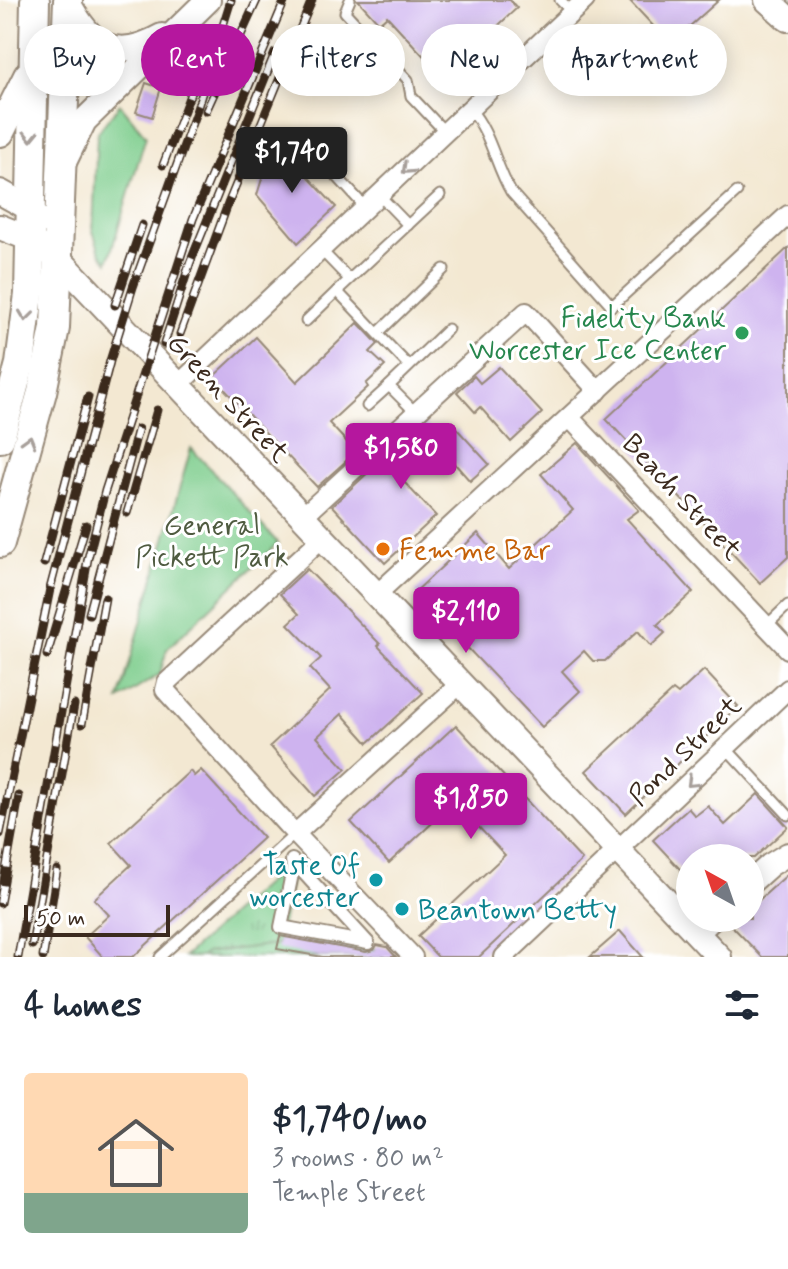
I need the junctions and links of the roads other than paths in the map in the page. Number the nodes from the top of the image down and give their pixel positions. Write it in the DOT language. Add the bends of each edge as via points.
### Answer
graph roads {
  1 [pos="35,0"];
  2 [pos="188,0"];
  3 [pos="208,0"];
  4 [pos="350,0"];
  5 [pos="767,0"];
  6 [pos="68,1"];
  7 [pos="573,4"];
  8 [pos="788,19"];
  9 [pos="34,24"];
  10 [pos="179,24"];
  11 [pos="181,24"];
  12 [pos="141,47"];
  13 [pos="141,64"];
  14 [pos="24,86"];
  15 [pos="32,96"];
  16 [pos="470,109"];
  17 [pos="0,132"];
  18 [pos="445,132"];
  19 [pos="61,170"];
  20 [pos="332,171"];
  21 [pos="0,192"];
  22 [pos="737,192"];
  23 [pos="440,195"];
  24 [pos="372,202"];
  25 [pos="29,208"];
  26 [pos="788,215"];
  27 [pos="408,225"];
  28 [pos="0,227"];
  29 [pos="28,238"];
  30 [pos="321,250"];
  31 [pos="60,260"];
  32 [pos="444,269"];
  33 [pos="349,279"];
  34 [pos="337,291"];
  35 [pos="306,321"];
  36 [pos="448,329"];
  37 [pos="378,333"];
  38 [pos="409,366"];
  39 [pos="177,386"];
  40 [pos="389,386"];
  41 [pos="598,391"];
  42 [pos="367,406"];
  43 [pos="416,413"];
  44 [pos="569,417"];
  45 [pos="0,438"];
  46 [pos="302,517"];
  47 [pos="322,538"];
  48 [pos="0,543"];
  49 [pos="376,595"];
  50 [pos="788,605"];
  51 [pos="766,626"];
  52 [pos="788,649"];
  53 [pos="460,684"];
  54 [pos="788,689"];
  55 [pos="726,748"];
  56 [pos="788,815"];
  57 [pos="296,833"];
  58 [pos="619,850"];
  59 [pos="788,854"];
  60 [pos="764,870"];
  61 [pos="676,900"];
  62 [pos="281,927"];
  63 [pos="708,932"];
  64 [pos="160,957"];
  65 [pos="413,957"];
  66 [pos="504,957"];
  67 [pos="719,957"];
  1 -- 9 [label="main road"];
  2 -- 10 [label="lane"];
  3 -- 11 [label="main road"];
  4 -- 18 [label="lane" via="345,12 408,80 411,96"];
  5 -- 8 [label="main road"];
  6 -- 12 [label="main road" via="90,38 124,50"];
  6 -- 19 [label="main road"];
  7 -- 16 [label="street"];
  13 -- 19 [label="main road" via="84,121"];
  14 -- 17 [label="main road"];
  15 -- 25 [label="main road, one-way"];
  16 -- 18 [label="street"];
  16 -- 22 [label="lane" via="481,121 511,192 612,306"];
  18 -- 24 [label="street, one-way"];
  19 -- 31 [label="main road"];
  20 -- 24 [label="lane"];
  21 -- 25 [label="main road"];
  23 -- 27 [label="lane"];
  24 -- 27 [label="lane"];
  24 -- 30 [label="street"];
  25 -- 29 [label="main road"];
  25 -- 31 [label="main road"];
  26 -- 41 [label="street"];
  27 -- 33 [label="lane"];
  28 -- 29 [label="main road"];
  29 -- 31 [label="main road"];
  29 -- 45 [label="main road, one-way" via="29,294 20,364"];
  30 -- 33 [label="lane"];
  30 -- 39 [label="street"];
  31 -- 39 [label="main road, Green Street"];
  48 -- 31 [label="main road, one-way" via="48,367"];
  32 -- 37 [label="lane"];
  33 -- 34 [label="lane"];
  34 -- 35 [label="lane"];
  34 -- 37 [label="lane"];
  36 -- 38 [label="lane"];
  37 -- 38 [label="lane"];
  38 -- 40 [label="lane"];
  39 -- 46 [label="main road, Green Street"];
  40 -- 42 [label="lane"];
  40 -- 43 [label="lane"];
  41 -- 43 [label="street" via="526,312"];
  41 -- 44 [label="street"];
  43 -- 46 [label="street"];
  44 -- 49 [label="street"];
  44 -- 51 [label="street, Beach Street"];
  46 -- 47 [label="main road, Green Street"];
  47 -- 49 [label="main road, Green Street"];
  47 -- 57 [label="street" via="167,682 165,690"];
  49 -- 53 [label="main road, Green Street"];
  50 -- 51 [label="lane"];
  51 -- 52 [label="street, Beach Street"];
  53 -- 57 [label="street"];
  53 -- 58 [label="main road, Green Street"];
  54 -- 55 [label="street, Pond Street"];
  55 -- 56 [label="lane"];
  55 -- 58 [label="street, Pond Street, one-way"];
  57 -- 64 [label="lane"];
  57 -- 65 [label="street"];
  58 -- 61 [label="main road, Green Street"];
  58 -- 66 [label="street, Pond Street"];
  59 -- 60 [label="street"];
  62 -- 62 [label="street" via="292,860 368,943"];
  63 -- 67 [label="main road, Green Street"];
}
